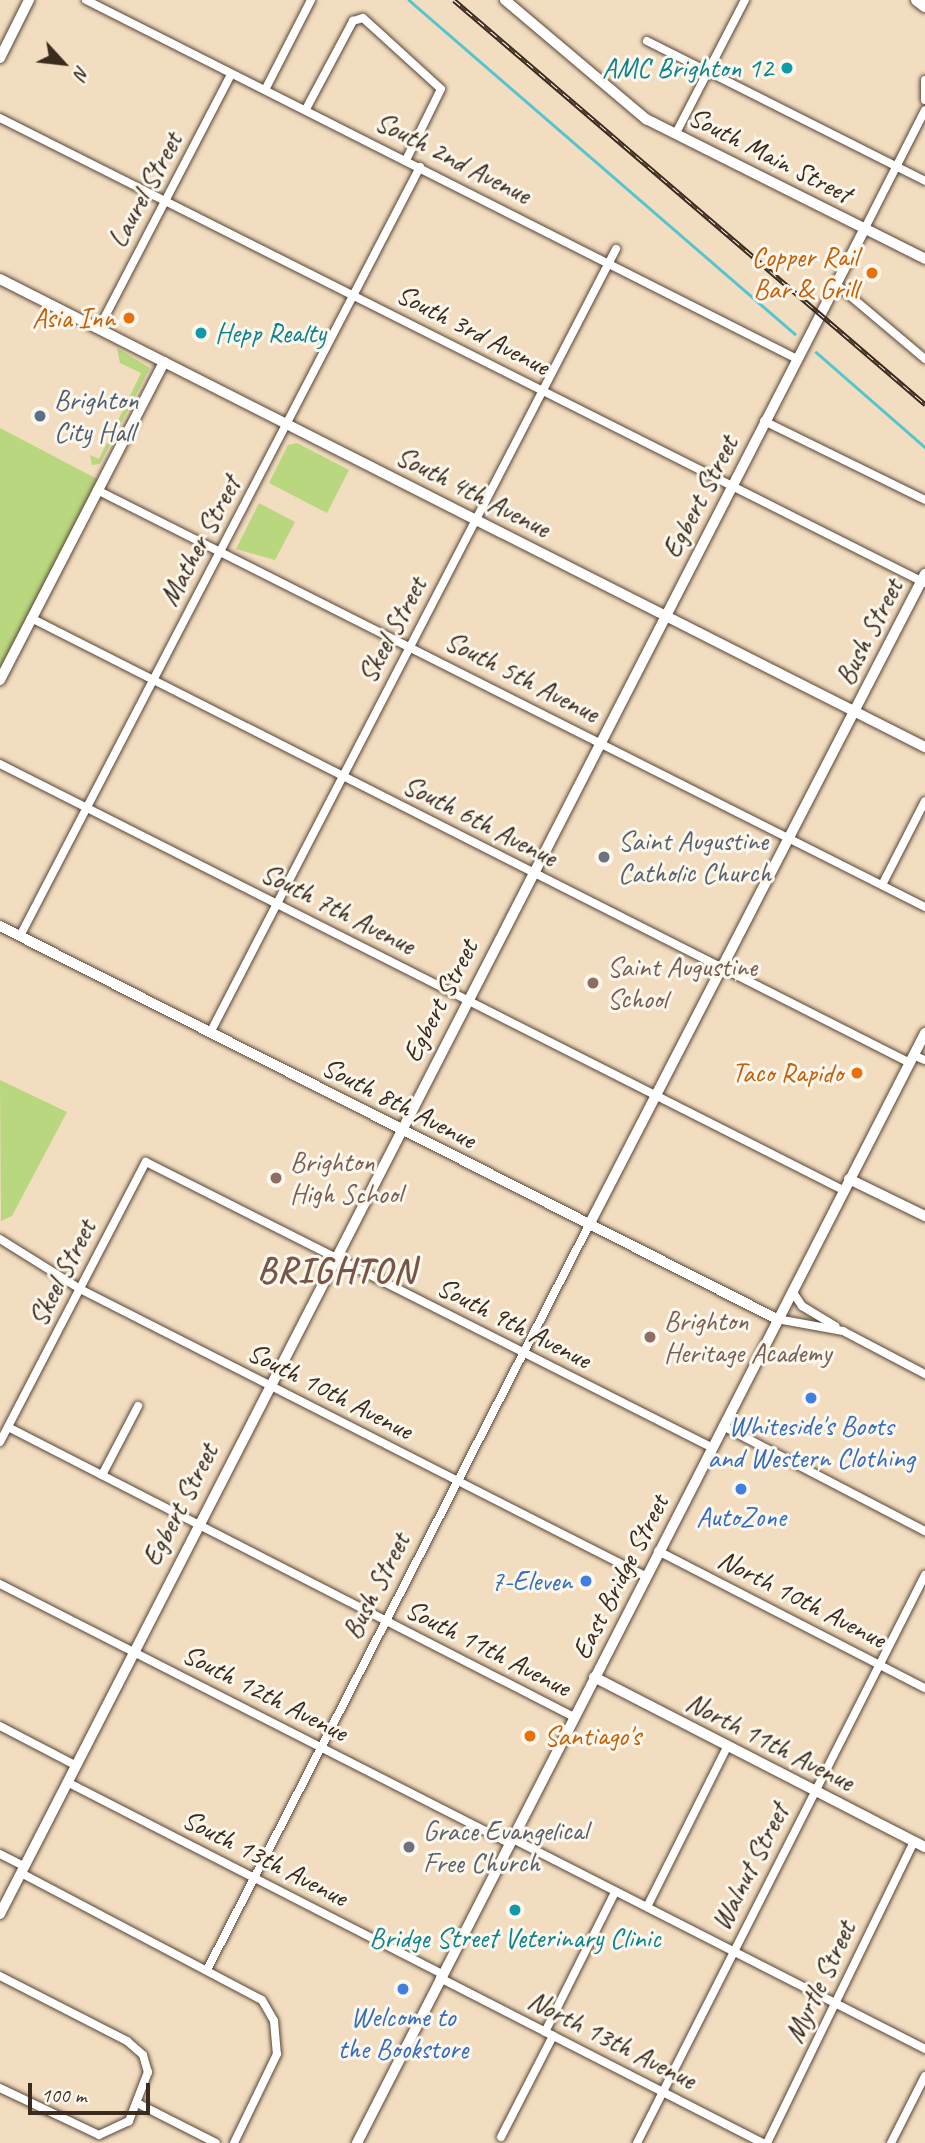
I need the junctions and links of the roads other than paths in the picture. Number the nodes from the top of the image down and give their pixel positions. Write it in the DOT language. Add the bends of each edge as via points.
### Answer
graph roads {
  1 [pos="29,0"];
  2 [pos="86,0"];
  3 [pos="311,0"];
  4 [pos="505,0"];
  5 [pos="745,0"];
  6 [pos="917,0"];
  7 [pos="925,6"];
  8 [pos="647,41"];
  9 [pos="0,58"];
  10 [pos="708,71"];
  11 [pos="231,74"];
  12 [pos="925,80"];
  13 [pos="265,90"];
  14 [pos="925,100"];
  15 [pos="306,108"];
  16 [pos="925,110"];
  17 [pos="0,118"];
  18 [pos="676,134"];
  19 [pos="406,160"];
  20 [pos="897,166"];
  21 [pos="420,167"];
  22 [pos="925,181"];
  23 [pos="165,201"];
  24 [pos="865,228"];
  25 [pos="616,249"];
  26 [pos="925,259"];
  27 [pos="609,262"];
  28 [pos="0,279"];
  29 [pos="836,284"];
  30 [pos="353,294"];
  31 [pos="99,328"];
  32 [pos="797,359"];
  33 [pos="925,359"];
  34 [pos="163,362"];
  35 [pos="541,391"];
  36 [pos="764,421"];
  37 [pos="287,423"];
  38 [pos="731,486"];
  39 [pos="97,490"];
  40 [pos="925,500"];
  41 [pos="476,519"];
  42 [pos="221,551"];
  43 [pos="924,579"];
  44 [pos="663,616"];
  45 [pos="31,618"];
  46 [pos="411,646"];
  47 [pos="0,680"];
  48 [pos="153,681"];
  49 [pos="854,712"];
  50 [pos="599,743"];
  51 [pos="925,747"];
  52 [pos="0,764"];
  53 [pos="341,777"];
  54 [pos="925,801"];
  55 [pos="88,808"];
  56 [pos="788,839"];
  57 [pos="531,872"];
  58 [pos="882,885"];
  59 [pos="276,903"];
  60 [pos="925,907"];
  61 [pos="0,926"];
  62 [pos="20,936"];
  63 [pos="721,967"];
  64 [pos="466,1000"];
  65 [pos="211,1033"];
  66 [pos="925,1033"];
  67 [pos="911,1059"];
  68 [pos="925,1060"];
  69 [pos="655,1095"];
  70 [pos="399,1129"];
  71 [pos="146,1162"];
  72 [pos="849,1178"];
  73 [pos="843,1191"];
  74 [pos="925,1216"];
  75 [pos="589,1225"];
  76 [pos="0,1239"];
  77 [pos="334,1256"];
  78 [pos="80,1289"];
  79 [pos="791,1291"];
  80 [pos="777,1320"];
  81 [pos="844,1331"];
  82 [pos="522,1354"];
  83 [pos="925,1374"];
  84 [pos="267,1385"];
  85 [pos="138,1406"];
  86 [pos="723,1426"];
  87 [pos="8,1427"];
  88 [pos="0,1442"];
  89 [pos="711,1447"];
  90 [pos="102,1475"];
  91 [pos="456,1480"];
  92 [pos="197,1524"];
  93 [pos="925,1531"];
  94 [pos="658,1551"];
  95 [pos="925,1575"];
  96 [pos="645,1576"];
  97 [pos="0,1584"];
  98 [pos="384,1621"];
  99 [pos="133,1651"];
  100 [pos="878,1664"];
  101 [pos="594,1678"];
  102 [pos="925,1688"];
  103 [pos="573,1717"];
  104 [pos="0,1726"];
  105 [pos="728,1745"];
  106 [pos="320,1746"];
  107 [pos="75,1765"];
  108 [pos="67,1782"];
  109 [pos="814,1789"];
  110 [pos="510,1841"];
  111 [pos="914,1841"];
  112 [pos="925,1847"];
  113 [pos="0,1854"];
  114 [pos="22,1870"];
  115 [pos="253,1877"];
  116 [pos="615,1892"];
  117 [pos="647,1907"];
  118 [pos="0,1914"];
  119 [pos="733,1950"];
  120 [pos="208,1968"];
  121 [pos="0,1976"];
  122 [pos="441,1976"];
  123 [pos="834,2003"];
  124 [pos="549,2034"];
  125 [pos="924,2045"];
  126 [pos="925,2076"];
  127 [pos="0,2088"];
  128 [pos="663,2092"];
  129 [pos="139,2104"];
  130 [pos="501,2137"];
  131 [pos="216,2143"];
  132 [pos="234,2143"];
  133 [pos="357,2143"];
  134 [pos="637,2143"];
  135 [pos="765,2143"];
  136 [pos="891,2143"];
  1 -- 9 [label="street"];
  2 -- 11 [label="street, South 2nd Avenue"];
  3 -- 13 [label="street"];
  4 -- 18 [label="street, South Main Street" via="646,119"];
  5 -- 10 [label="street"];
  6 -- 7 [label="highway"];
  8 -- 10 [label="street"];
  10 -- 18 [label="street"];
  10 -- 20 [label="street"];
  11 -- 13 [label="street, South 2nd Avenue"];
  11 -- 23 [label="street, Laurel Street"];
  12 -- 14 [label="street"];
  13 -- 15 [label="street, South 2nd Avenue"];
  15 -- 19 [label="street, South 2nd Avenue"];
  15 -- 19 [label="street" via="353,20 361,17 442,89"];
  16 -- 20 [label="street, Egbert Street"];
  17 -- 23 [label="street, South 3rd Avenue"];
  18 -- 24 [label="street, South Main Street"];
  19 -- 21 [label="street, South 2nd Avenue"];
  20 -- 22 [label="street"];
  20 -- 24 [label="street, Egbert Street"];
  21 -- 27 [label="street, South 2nd Avenue"];
  21 -- 30 [label="street, Mather Street"];
  23 -- 30 [label="street, South 3rd Avenue"];
  23 -- 31 [label="street, Laurel Street"];
  24 -- 26 [label="street, South Main Street"];
  24 -- 29 [label="street, Egbert Street"];
  25 -- 27 [label="street, Skeel Street"];
  27 -- 32 [label="street, South 2nd Avenue"];
  27 -- 35 [label="street, Skeel Street"];
  28 -- 31 [label="main road, South 4th Avenue"];
  29 -- 32 [label="street, Egbert Street"];
  29 -- 33 [label="street"];
  30 -- 35 [label="street, South 3rd Avenue"];
  30 -- 37 [label="street, Mather Street"];
  31 -- 34 [label="main road, South 4th Avenue"];
  32 -- 36 [label="street, Egbert Street"];
  34 -- 37 [label="main road, South 4th Avenue"];
  34 -- 39 [label="street"];
  35 -- 38 [label="street, South 3rd Avenue"];
  35 -- 41 [label="street, Skeel Street"];
  36 -- 38 [label="street, Egbert Street"];
  36 -- 40 [label="street"];
  37 -- 41 [label="main road, South 4th Avenue"];
  37 -- 42 [label="street, Mather Street"];
  38 -- 43 [label="street, South 3rd Avenue"];
  38 -- 44 [label="street, Egbert Street"];
  39 -- 42 [label="street, South 5th Avenue"];
  39 -- 45 [label="street"];
  41 -- 44 [label="main road, South 4th Avenue"];
  41 -- 46 [label="street, Skeel Street"];
  42 -- 46 [label="street, South 5th Avenue"];
  42 -- 48 [label="street, Mather Street"];
  43 -- 49 [label="street, Bush Street"];
  44 -- 49 [label="main road, South 4th Avenue"];
  44 -- 50 [label="street, Egbert Street"];
  45 -- 47 [label="street"];
  45 -- 48 [label="street, South 6th Avenue"];
  46 -- 50 [label="street, South 5th Avenue"];
  46 -- 53 [label="street, Skeel Street"];
  48 -- 53 [label="street, South 6th Avenue"];
  48 -- 55 [label="street, Mather Street"];
  49 -- 51 [label="main road, South 4th Avenue"];
  49 -- 56 [label="street, Bush Street"];
  50 -- 56 [label="street, South 5th Avenue"];
  50 -- 57 [label="street, Egbert Street"];
  52 -- 55 [label="street, South 7th Avenue"];
  53 -- 57 [label="street, South 6th Avenue"];
  53 -- 59 [label="street, Skeel Street"];
  54 -- 58 [label="street"];
  55 -- 59 [label="street, South 7th Avenue"];
  55 -- 62 [label="street, Mather Street"];
  56 -- 58 [label="street, South 5th Avenue"];
  56 -- 63 [label="street, Bush Street"];
  57 -- 63 [label="street, South 6th Avenue"];
  57 -- 64 [label="street, Egbert Street"];
  58 -- 60 [label="street, South 5th Avenue"];
  59 -- 64 [label="street, South 7th Avenue"];
  59 -- 65 [label="street, Skeel Street"];
  61 -- 62 [label="street, South 8th Avenue"];
  62 -- 65 [label="street, South 8th Avenue"];
  63 -- 67 [label="street, South 6th Avenue"];
  63 -- 69 [label="street, Bush Street"];
  64 -- 69 [label="street, South 7th Avenue"];
  64 -- 70 [label="street, Egbert Street"];
  65 -- 70 [label="street, South 8th Avenue"];
  66 -- 67 [label="main road, East Bridge Street"];
  67 -- 68 [label="street, South 6th Avenue"];
  67 -- 72 [label="main road, East Bridge Street"];
  69 -- 73 [label="street, South 7th Avenue"];
  69 -- 75 [label="street, Bush Street"];
  70 -- 75 [label="street, South 8th Avenue"];
  70 -- 77 [label="street, Egbert Street"];
  71 -- 77 [label="street, South 9th Avenue"];
  71 -- 78 [label="street, Skeel Street"];
  72 -- 73 [label="main road, East Bridge Street"];
  72 -- 74 [label="street"];
  73 -- 79 [label="main road, East Bridge Street"];
  75 -- 80 [label="street, South 8th Avenue"];
  75 -- 82 [label="street, Bush Street"];
  76 -- 78 [label="street, South 10th Avenue"];
  77 -- 82 [label="street, South 9th Avenue"];
  77 -- 84 [label="street, Egbert Street"];
  78 -- 84 [label="street, South 10th Avenue"];
  78 -- 87 [label="street, Skeel Street"];
  79 -- 80 [label="main road, East Bridge Street"];
  79 -- 81 [label="street" via="802,1306"];
  80 -- 81 [label="street"];
  80 -- 86 [label="main road, East Bridge Street"];
  81 -- 83 [label="street"];
  82 -- 89 [label="street, South 9th Avenue"];
  82 -- 91 [label="street, Bush Street"];
  84 -- 91 [label="street, South 10th Avenue"];
  84 -- 92 [label="street, Egbert Street"];
  85 -- 90 [label="street"];
  86 -- 89 [label="main road, East Bridge Street"];
  86 -- 93 [label="street"];
  87 -- 88 [label="street, Skeel Street"];
  87 -- 90 [label="street, South 11th Avenue"];
  89 -- 94 [label="main road, East Bridge Street"];
  90 -- 92 [label="street, South 11th Avenue"];
  91 -- 96 [label="street, South 10th Avenue"];
  91 -- 98 [label="street, Bush Street"];
  92 -- 98 [label="street, South 11th Avenue"];
  92 -- 99 [label="street, Egbert Street"];
  94 -- 96 [label="main road, East Bridge Street"];
  94 -- 100 [label="street, North 10th Avenue"];
  95 -- 100 [label="street, Walnut Street"];
  96 -- 101 [label="main road, East Bridge Street"];
  97 -- 99 [label="street, South 12th Avenue"];
  98 -- 103 [label="street, South 11th Avenue"];
  98 -- 106 [label="street, Bush Street"];
  99 -- 106 [label="street, South 12th Avenue"];
  99 -- 107 [label="street, Egbert Street"];
  100 -- 102 [label="street, North 10th Avenue"];
  100 -- 109 [label="street, Walnut Street"];
  101 -- 103 [label="main road, East Bridge Street"];
  101 -- 105 [label="street, North 11th Avenue"];
  103 -- 110 [label="main road, East Bridge Street"];
  104 -- 107 [label="street"];
  105 -- 109 [label="street, North 11th Avenue"];
  105 -- 117 [label="street"];
  106 -- 110 [label="street, South 12th Avenue"];
  106 -- 115 [label="street, Bush Street"];
  107 -- 108 [label="street, Egbert Street"];
  108 -- 114 [label="street, Egbert Street"];
  108 -- 115 [label="street, South 13th Avenue"];
  109 -- 111 [label="street, North 11th Avenue"];
  109 -- 119 [label="street, Walnut Street"];
  110 -- 116 [label="street, South 12th Avenue"];
  110 -- 122 [label="main road, East Bridge Street"];
  111 -- 112 [label="street, North 11th Avenue"];
  111 -- 123 [label="street, Myrtle Street"];
  113 -- 114 [label="street"];
  114 -- 118 [label="street, Egbert Street"];
  114 -- 120 [label="street"];
  115 -- 120 [label="street, Bush Street"];
  115 -- 122 [label="street, South 13th Avenue"];
  116 -- 117 [label="street, South 12th Avenue"];
  116 -- 124 [label="street"];
  117 -- 119 [label="street, South 12th Avenue"];
  119 -- 123 [label="street, South 12th Avenue"];
  119 -- 128 [label="street, Walnut Street"];
  120 -- 132 [label="street" via="256,1995 277,2030 275,2061"];
  121 -- 129 [label="street" via="136,2048 148,2072"];
  122 -- 124 [label="street, North 13th Avenue"];
  122 -- 133 [label="main road, East Bridge Street"];
  123 -- 125 [label="street, South 12th Avenue"];
  123 -- 135 [label="street, Myrtle Street"];
  124 -- 128 [label="street, North 13th Avenue"];
  124 -- 130 [label="street"];
  126 -- 136 [label="street"];
  127 -- 129 [label="street" via="99,2135 122,2128"];
  128 -- 134 [label="street, Walnut Street"];
  128 -- 135 [label="street, North 13th Avenue"];
  129 -- 131 [label="street"];
}
